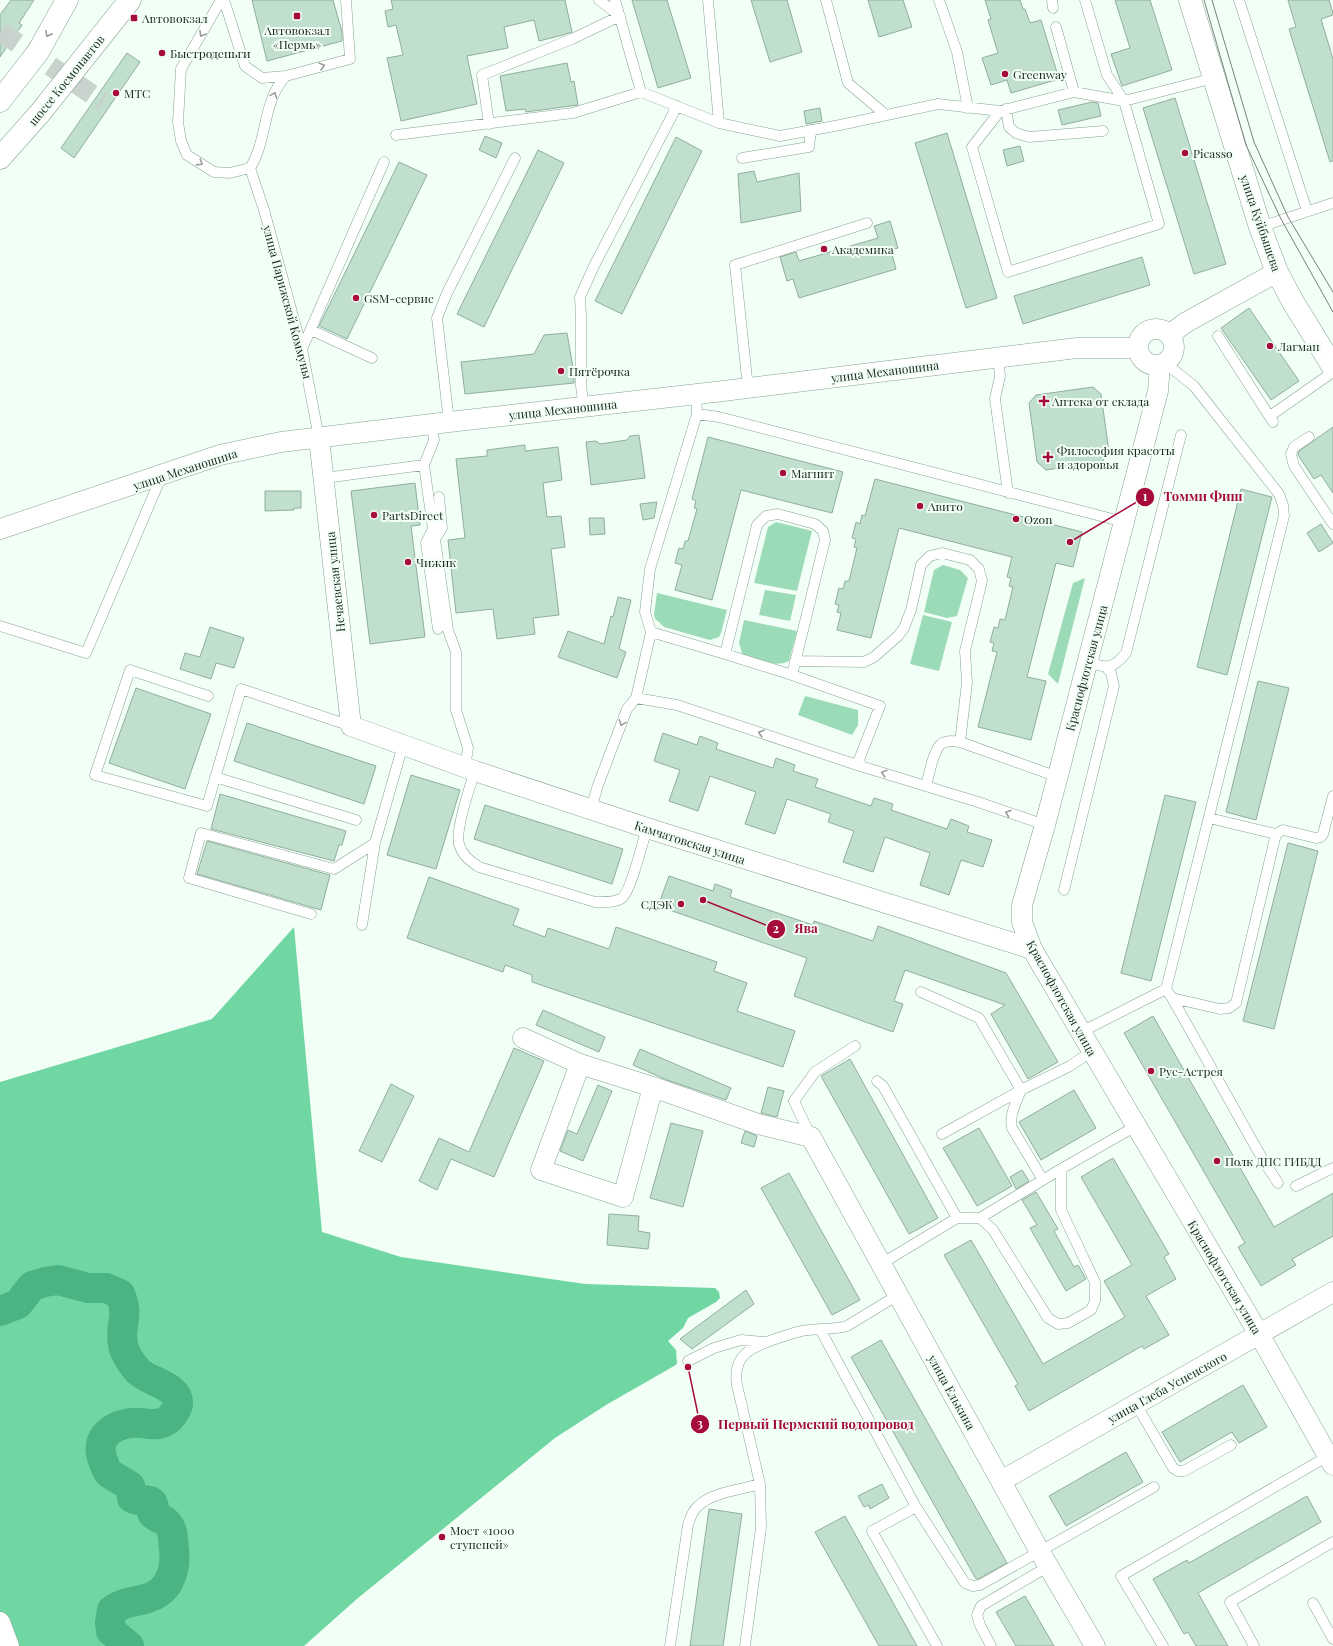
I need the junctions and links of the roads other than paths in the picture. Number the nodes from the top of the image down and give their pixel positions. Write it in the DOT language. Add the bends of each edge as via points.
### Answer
graph roads {
  1 [pos="66,0"];
  2 [pos="130,0"];
  3 [pos="223,0"];
  4 [pos="346,0"];
  5 [pos="600,0"];
  6 [pos="615,0"];
  7 [pos="708,0"];
  8 [pos="826,0"];
  9 [pos="939,0"];
  10 [pos="1085,0"];
  11 [pos="1190,0"];
  12 [pos="1239,0"];
  13 [pos="620,16"];
  14 [pos="1056,27"];
  15 [pos="286,76"];
  16 [pos="1214,78"];
  17 [pos="641,92"];
  18 [pos="1074,92"];
  19 [pos="0,101"];
  20 [pos="1124,101"];
  21 [pos="677,106"];
  22 [pos="968,108"];
  23 [pos="1003,110"];
  24 [pos="886,115"];
  25 [pos="719,123"];
  26 [pos="489,124"];
  27 [pos="811,130"];
  28 [pos="1103,131"];
  29 [pos="396,135"];
  30 [pos="0,158"];
  31 [pos="515,158"];
  32 [pos="742,158"];
  33 [pos="384,162"];
  34 [pos="250,168"];
  35 [pos="1333,203"];
  36 [pos="1307,211"];
  37 [pos="867,223"];
  38 [pos="1260,227"];
  39 [pos="1277,272"];
  40 [pos="310,330"];
  41 [pos="1169,335"];
  42 [pos="1218,336"];
  43 [pos="1138,348"];
  44 [pos="302,349"];
  45 [pos="998,357"];
  46 [pos="372,358"];
  47 [pos="1162,364"];
  48 [pos="1333,367"];
  49 [pos="1333,372"];
  50 [pos="748,388"];
  51 [pos="696,394"];
  52 [pos="584,407"];
  53 [pos="697,414"];
  54 [pos="440,423"];
  55 [pos="1182,435"];
  56 [pos="1309,437"];
  57 [pos="320,438"];
  58 [pos="424,465"];
  59 [pos="162,475"];
  60 [pos="324,478"];
  61 [pos="1008,493"];
  62 [pos="439,497"];
  63 [pos="1124,522"];
  64 [pos="1333,524"];
  65 [pos="0,529"];
  66 [pos="0,626"];
  67 [pos="438,629"];
  68 [pos="651,632"];
  69 [pos="725,654"];
  70 [pos="795,661"];
  71 [pos="1087,662"];
  72 [pos="1106,667"];
  73 [pos="792,675"];
  74 [pos="208,696"];
  75 [pos="636,698"];
  76 [pos="351,726"];
  77 [pos="960,742"];
  78 [pos="403,745"];
  79 [pos="857,765"];
  80 [pos="470,769"];
  81 [pos="1058,776"];
  82 [pos="216,777"];
  83 [pos="926,786"];
  84 [pos="1333,796"];
  85 [pos="591,809"];
  86 [pos="1209,818"];
  87 [pos="356,820"];
  88 [pos="1045,826"];
  89 [pos="647,828"];
  90 [pos="1276,834"];
  91 [pos="375,842"];
  92 [pos="1064,890"];
  93 [pos="311,914"];
  94 [pos="362,925"];
  95 [pos="1032,949"];
  96 [pos="921,992"];
  97 [pos="1169,993"];
  98 [pos="1081,1032"];
  99 [pos="523,1038"];
  100 [pos="855,1046"];
  101 [pos="1092,1051"];
  102 [pos="580,1064"];
  103 [pos="877,1081"];
  104 [pos="653,1087"];
  105 [pos="1021,1090"];
  106 [pos="1136,1126"];
  107 [pos="942,1134"];
  108 [pos="811,1137"];
  109 [pos="1333,1168"];
  110 [pos="1061,1169"];
  111 [pos="1043,1180"];
  112 [pos="1278,1183"];
  113 [pos="1296,1186"];
  114 [pos="957,1218"];
  115 [pos="980,1218"];
  116 [pos="881,1264"];
  117 [pos="1333,1292"];
  118 [pos="898,1295"];
  119 [pos="820,1329"];
  120 [pos="1259,1334"];
  121 [pos="766,1342"];
  122 [pos="688,1361"];
  123 [pos="1136,1404"];
  124 [pos="1231,1445"];
  125 [pos="1330,1461"];
  126 [pos="1001,1481"];
  127 [pos="760,1484"];
  128 [pos="1154,1487"];
  129 [pos="916,1507"];
  130 [pos="1333,1542"];
  131 [pos="1044,1559"];
  132 [pos="1313,1603"];
  133 [pos="0,1622"];
  134 [pos="1333,1639"];
  135 [pos="9,1646"];
  136 [pos="670,1646"];
  137 [pos="744,1646"];
  138 [pos="937,1646"];
  139 [pos="991,1646"];
  140 [pos="1095,1646"];
  141 [pos="1163,1646"];
  142 [pos="1254,1646"];
  1 -- 19 [label="main road, one-way" via="38,52"];
  2 -- 30 [label="main road, шоссе Космонавтов" via="40,113"];
  3 -- 15 [label="lane" via="246,66 262,78"];
  3 -- 34 [label="lane, one-way" via="181,69 178,122 181,141 187,155 214,172 230,173"];
  15 -- 4 [label="lane, one-way" via="350,59"];
  5 -- 13 [label="lane"];
  6 -- 13 [label="lane"];
  7 -- 25 [label="lane"];
  8 -- 24 [label="lane" via="848,82"];
  9 -- 22 [label="lane" via="957,52"];
  10 -- 20 [label="lane" via="1107,75"];
  11 -- 16 [label="main road, улица Куйбышева"];
  12 -- 36 [label="lane"];
  13 -- 17 [label="lane"];
  13 -- 26 [label="lane" via="572,39 482,75"];
  14 -- 18 [label="lane"];
  34 -- 15 [label="lane, one-way" via="257,158 273,94"];
  16 -- 20 [label="lane"];
  16 -- 38 [label="main road, улица Куйбышева"];
  17 -- 21 [label="lane"];
  17 -- 26 [label="lane" via="573,113"];
  18 -- 20 [label="lane"];
  18 -- 23 [label="lane"];
  20 -- 23 [label="lane" via="1159,224 1008,272 972,147"];
  21 -- 25 [label="lane"];
  21 -- 52 [label="lane" via="580,297 581,386"];
  22 -- 23 [label="lane"];
  22 -- 24 [label="lane" via="938,104"];
  23 -- 28 [label="lane" via="1009,127 1016,133 1029,136"];
  24 -- 27 [label="lane"];
  25 -- 27 [label="lane" via="780,136"];
  26 -- 29 [label="lane"];
  27 -- 32 [label="lane" via="809,147"];
  31 -- 54 [label="lane" via="437,318"];
  33 -- 40 [label="lane"];
  34 -- 44 [label="lane, улица Парижской Коммуны"];
  35 -- 36 [label="lane"];
  36 -- 38 [label="lane"];
  37 -- 50 [label="lane" via="735,265"];
  38 -- 39 [label="main road, улица Куйбышева"];
  39 -- 41 [label="street" via="1185,323"];
  39 -- 48 [label="main road, улица Куйбышева"];
  40 -- 44 [label="lane"];
  40 -- 46 [label="lane"];
  41 -- 43 [label="street" via="1158,330 1146,332 1138,342"];
  41 -- 47 [label="street" via="1174,346 1173,353"];
  42 -- 49 [label="lane" via="1272,419"];
  43 -- 45 [label="street, улица Механошина" via="1077,348"];
  43 -- 47 [label="street" via="1139,354 1147,364"];
  44 -- 57 [label="lane, улица Парижской Коммуны"];
  45 -- 50 [label="street, улица Механошина"];
  45 -- 61 [label="lane" via="1000,376 995,399"];
  47 -- 63 [label="street, Краснофлотская улица" via="1158,392"];
  47 -- 86 [label="lane" via="1194,386 1279,494 1283,504 1284,516"];
  50 -- 51 [label="street, улица Механошина"];
  51 -- 52 [label="street, улица Механошина"];
  51 -- 53 [label="lane"];
  52 -- 54 [label="street, улица Механошина"];
  53 -- 61 [label="lane" via="719,417"];
  53 -- 68 [label="lane" via="650,569 645,612"];
  54 -- 57 [label="street, улица Механошина"];
  54 -- 58 [label="lane"];
  55 -- 72 [label="lane" via="1126,653 1118,663"];
  56 -- 64 [label="lane" via="1294,447 1290,454 1294,466"];
  57 -- 59 [label="street, улица Механошина" via="281,442 220,455"];
  57 -- 60 [label="street, Нечаевская улица"];
  58 -- 60 [label="lane"];
  58 -- 67 [label="lane" via="433,529 426,543"];
  59 -- 65 [label="street, улица Механошина"];
  59 -- 66 [label="lane" via="86,652"];
  60 -- 76 [label="street, Нечаевская улица"];
  61 -- 63 [label="lane"];
  62 -- 80 [label="lane" via="442,528 435,540 448,630 456,652 456,710 468,748"];
  63 -- 71 [label="street, Краснофлотская улица"];
  68 -- 69 [label="lane"];
  68 -- 75 [label="lane"];
  69 -- 70 [label="lane" via="757,525 766,516 778,514 815,524 823,530 825,540"];
  69 -- 73 [label="lane"];
  70 -- 73 [label="lane"];
  70 -- 77 [label="lane" via="864,662 874,657 904,628 922,565 930,556 942,554 970,560 979,569 982,581 965,651 967,683"];
  71 -- 72 [label="lane"];
  71 -- 81 [label="street, Краснофлотская улица"];
  72 -- 92 [label="lane" via="1111,673 1114,686"];
  73 -- 79 [label="lane" via="880,706"];
  74 -- 82 [label="lane" via="130,670 95,775 207,806"];
  79 -- 75 [label="lane, one-way" via="677,705"];
  75 -- 85 [label="lane, one-way" via="627,709"];
  76 -- 78 [label="street, Камчатовская улица"];
  76 -- 82 [label="lane" via="242,689"];
  77 -- 81 [label="lane"];
  77 -- 83 [label="lane" via="942,743 936,750"];
  78 -- 80 [label="street, Камчатовская улица"];
  78 -- 91 [label="lane"];
  83 -- 79 [label="lane, one-way"];
  80 -- 85 [label="street, Камчатовская улица"];
  80 -- 89 [label="lane" via="458,832 459,844 466,858 479,868 595,902 608,902 622,898 629,888"];
  81 -- 88 [label="street, Краснофлотская улица"];
  82 -- 87 [label="lane"];
  88 -- 83 [label="lane, one-way"];
  84 -- 90 [label="lane" via="1321,837 1283,830"];
  85 -- 89 [label="street, Камчатовская улица"];
  86 -- 90 [label="lane"];
  86 -- 97 [label="lane"];
  88 -- 95 [label="street, Краснофлотская улица" via="1022,905 1022,922"];
  89 -- 95 [label="street, Камчатовская улица"];
  90 -- 97 [label="lane" via="1236,1003 1229,1008 1220,1009"];
  91 -- 93 [label="lane" via="334,869 201,833 189,878"];
  91 -- 94 [label="lane"];
  95 -- 98 [label="street, Краснофлотская улица"];
  96 -- 105 [label="lane" via="979,1018"];
  97 -- 98 [label="lane"];
  97 -- 112 [label="lane"];
  98 -- 101 [label="street, Краснофлотская улица"];
  99 -- 102 [label="street"];
  100 -- 108 [label="lane" via="815,1072 794,1101"];
  101 -- 105 [label="lane" via="1070,1066"];
  101 -- 106 [label="street, Краснофлотская улица"];
  102 -- 104 [label="street"];
  102 -- 104 [label="street" via="541,1170 623,1197"];
  103 -- 114 [label="lane" via="883,1086"];
  104 -- 108 [label="street" via="758,1124"];
  105 -- 107 [label="lane"];
  105 -- 111 [label="lane" via="1010,1121"];
  106 -- 110 [label="lane"];
  106 -- 120 [label="street, Краснофлотская улица"];
  108 -- 116 [label="street, улица Елькина"];
  109 -- 113 [label="lane"];
  110 -- 111 [label="lane"];
  110 -- 115 [label="lane" via="1061,1210 1095,1282 1095,1301 1091,1310 1068,1323 1058,1324 1048,1318 993,1230"];
  111 -- 115 [label="lane"];
  114 -- 115 [label="lane"];
  114 -- 116 [label="lane"];
  116 -- 118 [label="street, улица Елькина"];
  117 -- 120 [label="street, улица Глеба Успенского"];
  118 -- 119 [label="lane" via="847,1326"];
  118 -- 126 [label="street, улица Елькина"];
  119 -- 121 [label="lane" via="799,1331"];
  119 -- 129 [label="lane"];
  120 -- 123 [label="street, улица Глеба Успенского"];
  120 -- 125 [label="street, Краснофлотская улица"];
  121 -- 122 [label="lane" via="740,1340 714,1348"];
  121 -- 127 [label="lane" via="747,1352 738,1363 736,1371"];
  123 -- 124 [label="lane" via="1173,1468 1178,1471 1184,1471"];
  123 -- 126 [label="street, улица Глеба Успенского"];
  125 -- 141 [label="lane" via="1121,1576"];
  126 -- 131 [label="street, улица Елькина"];
  127 -- 136 [label="lane" via="716,1496 698,1506 693,1512 688,1525"];
  127 -- 137 [label="lane" via="761,1528"];
  128 -- 131 [label="lane"];
  129 -- 131 [label="lane" via="965,1583 980,1585"];
  129 -- 138 [label="lane" via="872,1531"];
  130 -- 142 [label="lane" via="1230,1602"];
  131 -- 139 [label="lane" via="982,1606 977,1616"];
  131 -- 140 [label="street, улица Елькина"];
  132 -- 134 [label="lane"];
  133 -- 135 [label="street"];
}
